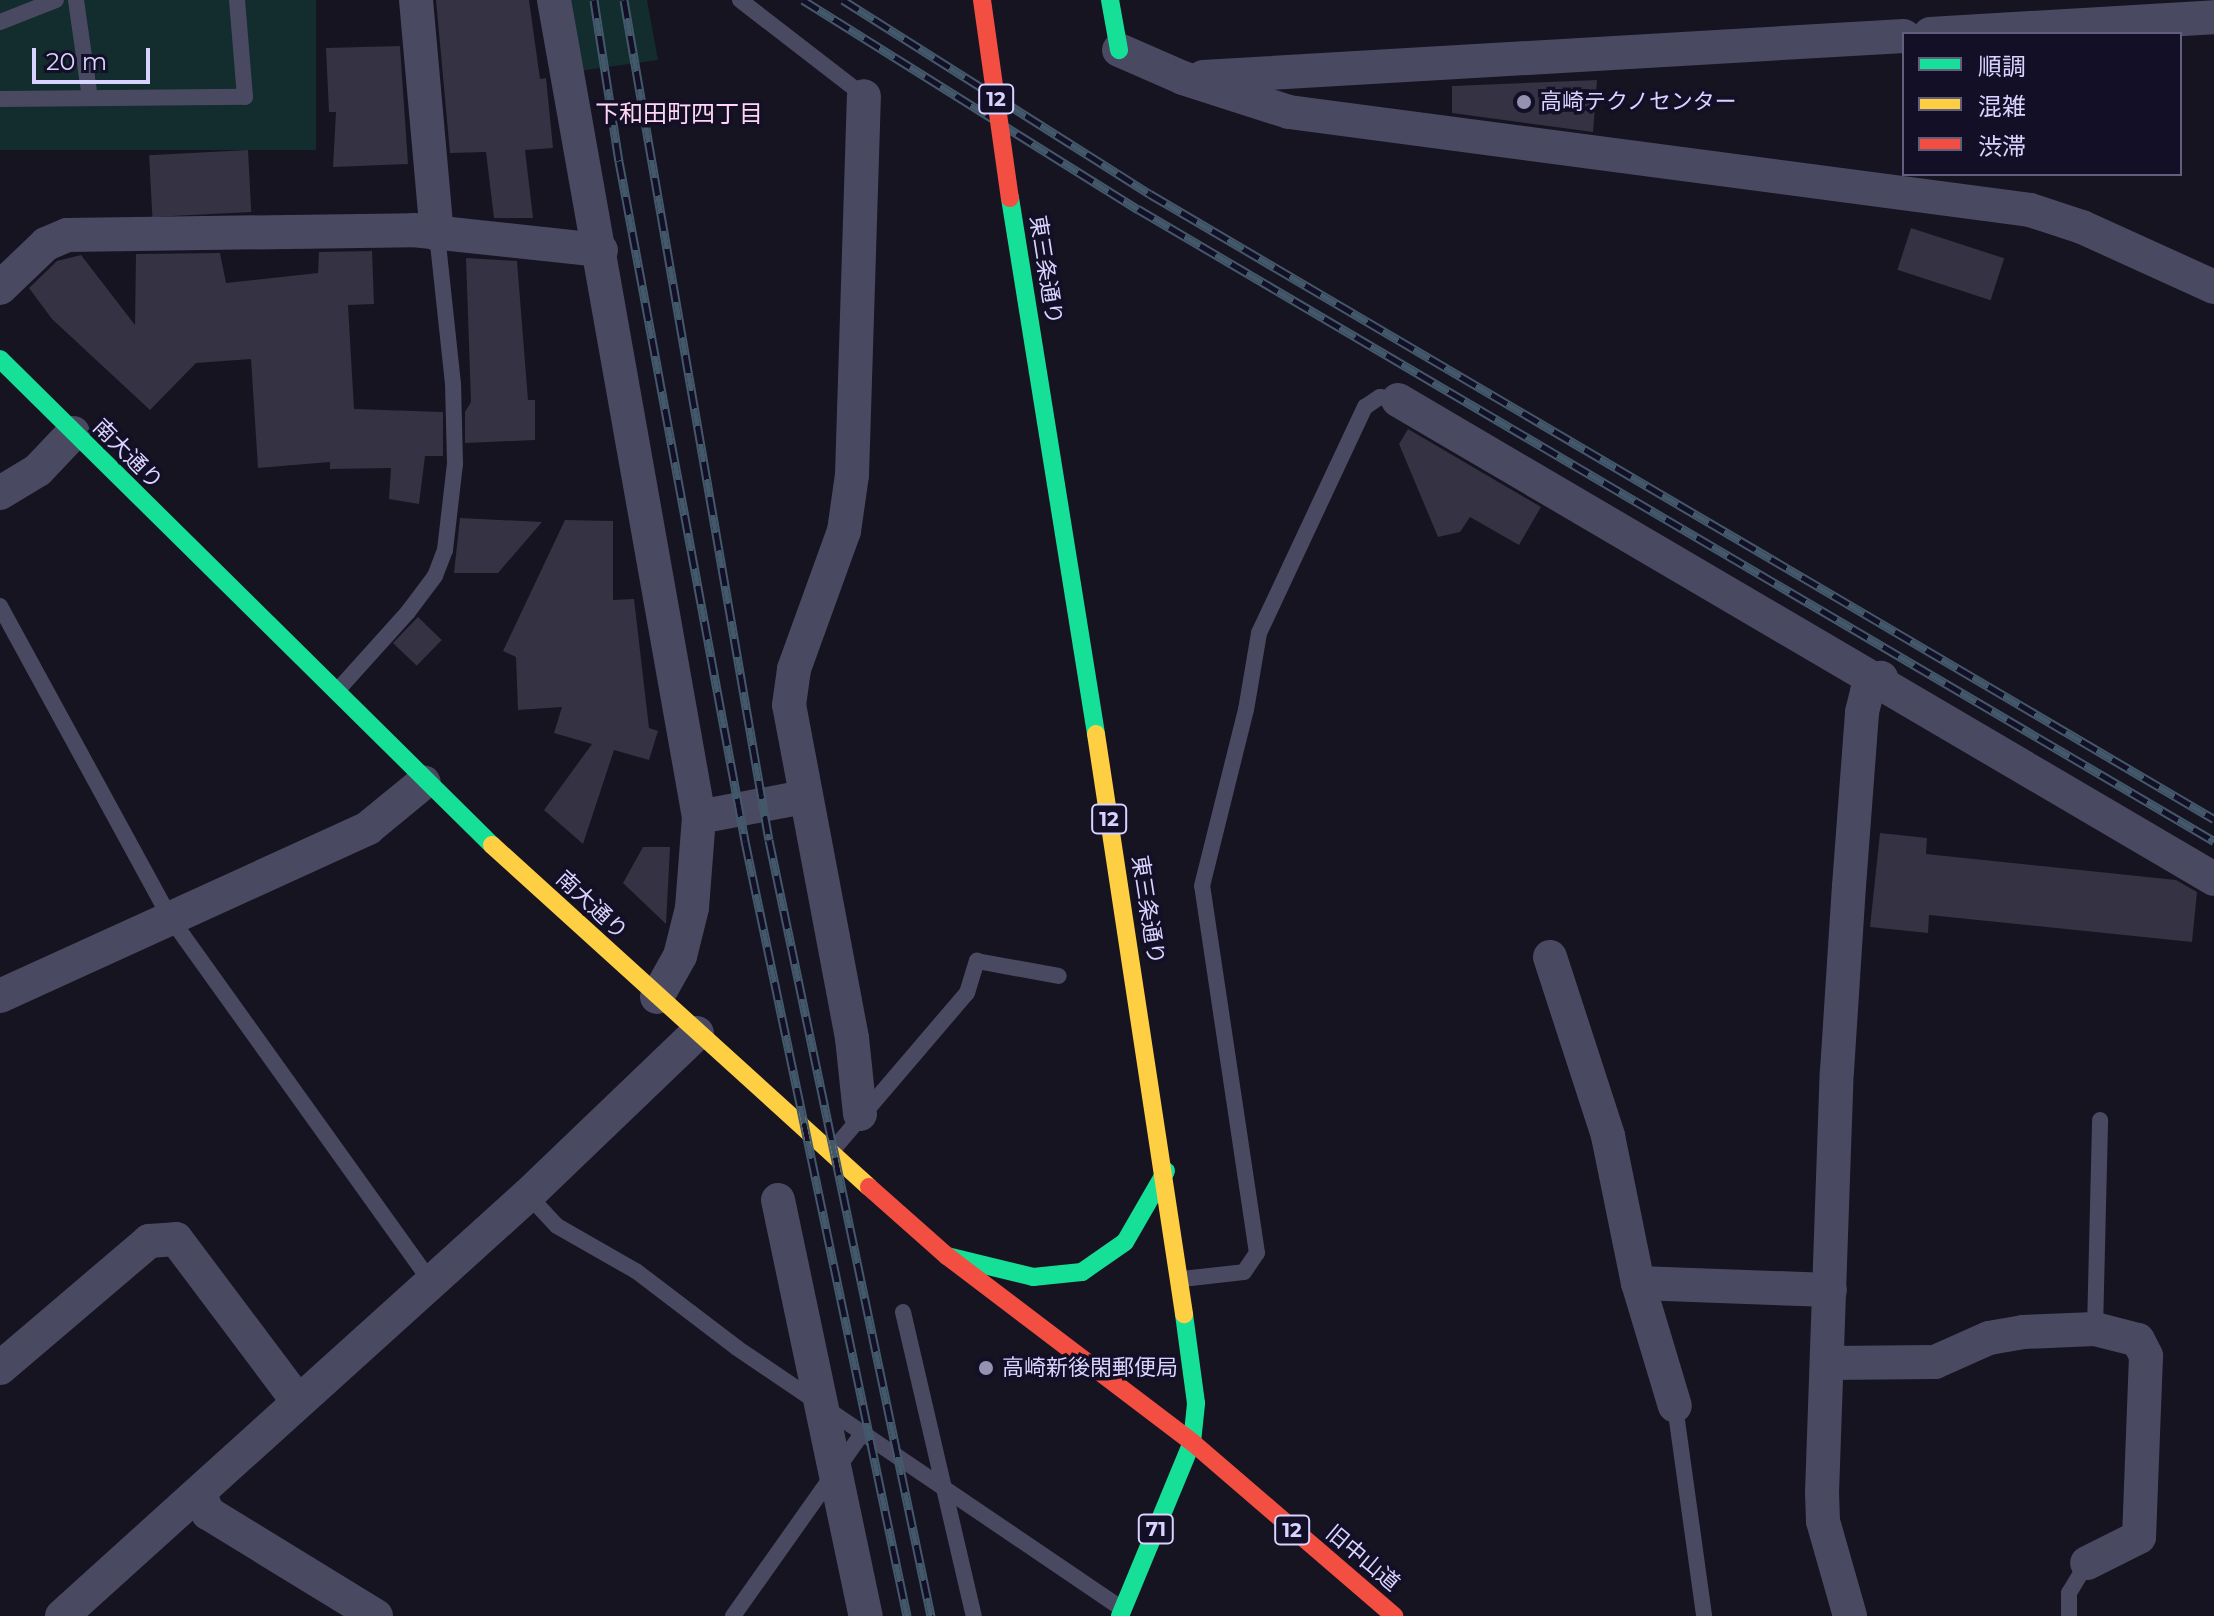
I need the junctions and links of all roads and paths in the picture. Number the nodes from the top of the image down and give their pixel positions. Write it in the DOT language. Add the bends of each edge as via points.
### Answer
graph roads {
  1 [pos="56,0"];
  2 [pos="76,0"];
  3 [pos="237,0"];
  4 [pos="416,0"];
  5 [pos="554,0"];
  6 [pos="740,0"];
  7 [pos="982,0"];
  8 [pos="1110,0"];
  9 [pos="2214,17"];
  10 [pos="0,22"];
  11 [pos="1963,32"];
  12 [pos="1902,36"];
  13 [pos="1119,50"];
  14 [pos="1183,78"];
  15 [pos="864,96"];
  16 [pos="90,98"];
  17 [pos="0,99"];
  18 [pos="437,234"];
  19 [pos="601,250"];
  20 [pos="2214,287"];
  21 [pos="0,288"];
  22 [pos="0,359"];
  23 [pos="1398,400"];
  24 [pos="73,433"];
  25 [pos="0,493"];
  26 [pos="0,606"];
  27 [pos="1881,678"];
  28 [pos="335,693"];
  29 [pos="424,782"];
  30 [pos="804,797"];
  31 [pos="699,817"];
  32 [pos="2214,879"];
  33 [pos="169,916"];
  34 [pos="1550,957"];
  35 [pos="1059,976"];
  36 [pos="0,996"];
  37 [pos="657,997"];
  38 [pos="697,1033"];
  39 [pos="860,1114"];
  40 [pos="2100,1120"];
  41 [pos="830,1154"];
  42 [pos="1166,1171"];
  43 [pos="528,1195"];
  44 [pos="778,1200"];
  45 [pos="947,1256"];
  46 [pos="430,1280"];
  47 [pos="1180,1280"];
  48 [pos="1638,1283"];
  49 [pos="1830,1290"];
  50 [pos="903,1312"];
  51 [pos="2095,1329"];
  52 [pos="1827,1363"];
  53 [pos="0,1368"];
  54 [pos="819,1399"];
  55 [pos="297,1400"];
  56 [pos="1675,1406"];
  57 [pos="864,1431"];
  58 [pos="1192,1442"];
  59 [pos="834,1477"];
  60 [pos="943,1485"];
  61 [pos="199,1493"];
  62 [pos="2087,1563"];
  63 [pos="1121,1613"];
  64 [pos="62,1616"];
  65 [pos="376,1616"];
  66 [pos="733,1616"];
  67 [pos="866,1616"];
  68 [pos="974,1616"];
  69 [pos="1394,1616"];
  70 [pos="1704,1616"];
  71 [pos="1850,1616"];
  72 [pos="2069,1616"];
  1 -- 10 [label="lane"];
  2 -- 16 [label="lane"];
  3 -- 16 [label="lane" via="245,97"];
  4 -- 18 [label="street"];
  5 -- 19 [label="street"];
  6 -- 15 [label="lane"];
  7 -- 42 [label="main road, 東三条通り / 12, bridge"];
  8 -- 13 [label="main road"];
  9 -- 11 [label="street"];
  12 -- 14 [label="street"];
  13 -- 14 [label="street"];
  14 -- 20 [label="street" via="1289,112 2030,210 2072,222"];
  15 -- 30 [label="street" via="852,475 844,531 794,669 789,705"];
  16 -- 17 [label="lane"];
  18 -- 19 [label="street"];
  18 -- 21 [label="street" via="67,235 46,244"];
  18 -- 28 [label="lane" via="455,437 445,550 435,576 408,612"];
  19 -- 31 [label="street"];
  22 -- 24 [label="main road, 南大通り"];
  23 -- 27 [label="street"];
  23 -- 47 [label="lane" via="1380,397 1365,407 1259,633 1246,710 1202,886 1257,1253 1244,1272"];
  24 -- 25 [label="street" via="38,470"];
  24 -- 28 [label="main road, 南大通り"];
  26 -- 33 [label="lane"];
  27 -- 32 [label="street"];
  27 -- 49 [label="street" via="1867,692 1862,712 1837,1071"];
  28 -- 29 [label="main road, 南大通り"];
  29 -- 33 [label="street" via="368,828"];
  29 -- 37 [label="main road, 南大通り"];
  30 -- 31 [label="street"];
  30 -- 39 [label="street" via="852,1038"];
  31 -- 37 [label="street" via="692,908 680,956"];
  33 -- 36 [label="street"];
  33 -- 46 [label="lane"];
  34 -- 48 [label="street" via="1608,1136"];
  35 -- 39 [label="lane" via="977,961 967,993"];
  37 -- 38 [label="main road, 南大通り"];
  38 -- 41 [label="main road, 南大通り"];
  38 -- 43 [label="street"];
  39 -- 41 [label="lane"];
  40 -- 51 [label="lane"];
  41 -- 45 [label="main road, 南大通り"];
  42 -- 45 [label="main road" via="1125,1242 1082,1272 1033,1277"];
  42 -- 47 [label="main road, 東三条通り / 12"];
  43 -- 46 [label="street"];
  43 -- 54 [label="lane" via="557,1226 636,1271 737,1348"];
  44 -- 54 [label="street"];
  45 -- 58 [label="main road, 南大通り"];
  46 -- 55 [label="street"];
  47 -- 58 [label="main road, 東三条通り / 12" via="1196,1403"];
  48 -- 49 [label="street"];
  48 -- 56 [label="street"];
  49 -- 52 [label="street"];
  50 -- 60 [label="lane"];
  51 -- 52 [label="street" via="1989,1338 1935,1362"];
  51 -- 62 [label="street" via="2138,1340 2146,1356 2142,1517 2139,1537"];
  52 -- 71 [label="street" via="1823,1521"];
  53 -- 55 [label="street" via="149,1241 176,1239"];
  54 -- 57 [label="lane"];
  54 -- 59 [label="street"];
  55 -- 61 [label="street"];
  56 -- 70 [label="lane"];
  57 -- 59 [label="lane"];
  57 -- 60 [label="lane"];
  58 -- 63 [label="main road, 71"];
  58 -- 69 [label="main road, 旧中山道 / 12"];
  59 -- 66 [label="lane"];
  59 -- 67 [label="street"];
  60 -- 63 [label="lane"];
  60 -- 68 [label="lane"];
  61 -- 64 [label="street"];
  61 -- 65 [label="street" via="208,1513"];
  62 -- 72 [label="lane" via="2069,1593"];
}
